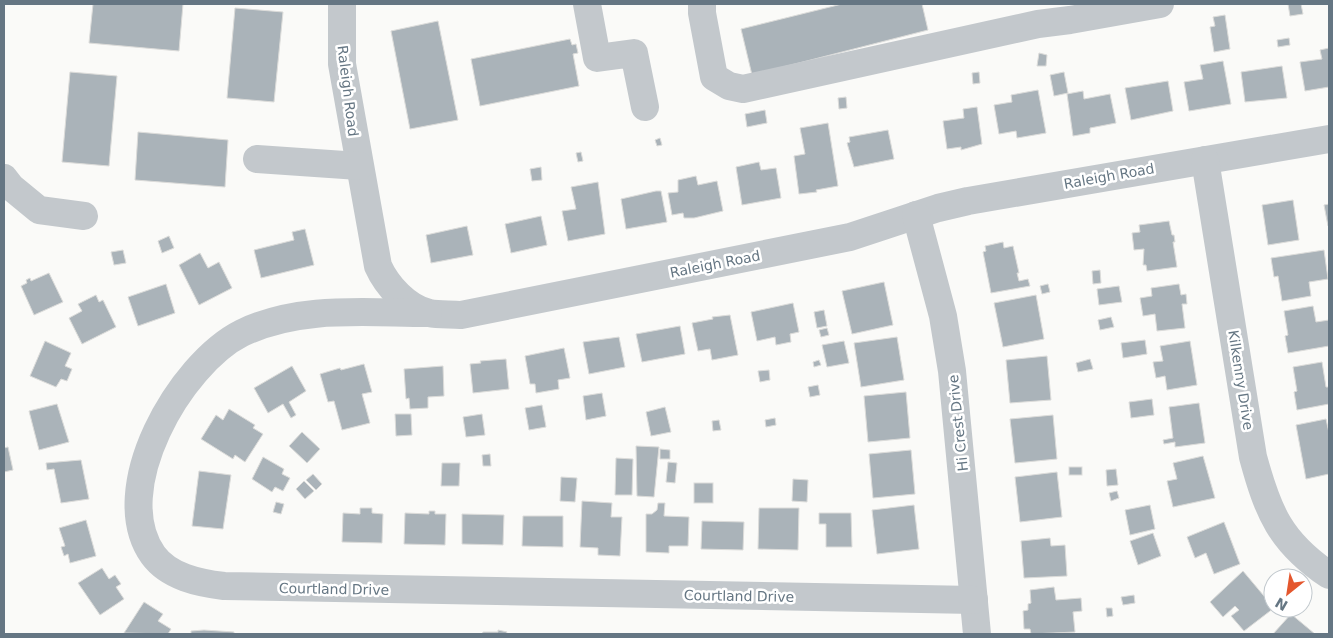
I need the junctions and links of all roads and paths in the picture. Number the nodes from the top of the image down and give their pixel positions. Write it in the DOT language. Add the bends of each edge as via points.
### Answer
graph roads {
  1 [pos="342,4"];
  2 [pos="587,4"];
  3 [pos="702,4"];
  4 [pos="1160,4"];
  5 [pos="645,107"];
  6 [pos="1329,139"];
  7 [pos="256,159"];
  8 [pos="1205,160"];
  9 [pos="359,166"];
  10 [pos="4,178"];
  11 [pos="916,215"];
  12 [pos="84,216"];
  13 [pos="428,313"];
  14 [pos="1329,575"];
  15 [pos="974,600"];
  16 [pos="977,634"];
  1 -- 9 [label="street, Raleigh Road" via="342,64"];
  2 -- 5 [label="street" via="597,58 634,53"];
  3 -- 4 [label="street" via="714,77 743,90 1038,24"];
  6 -- 8 [label="street, Raleigh Road"];
  7 -- 9 [label="street"];
  8 -- 11 [label="street, Raleigh Road" via="968,201"];
  8 -- 14 [label="street, Kilkenny Drive" via="1253,457 1262,491 1273,518 1293,546"];
  9 -- 13 [label="street, Raleigh Road" via="375,250 384,279 409,303"];
  10 -- 12 [label="street" via="39,210"];
  11 -- 13 [label="street, Raleigh Road" via="850,237 607,286 461,315"];
  11 -- 15 [label="street, Hi Crest Drive" via="943,316 952,371"];
  13 -- 15 [label="street, Courtland Drive" via="308,313 273,320 241,334 216,351 192,376 167,412 152,444 140,486 138,513 153,555 168,568 193,581 224,586"];
  15 -- 16 [label="street, Hi Crest Drive"];
}
